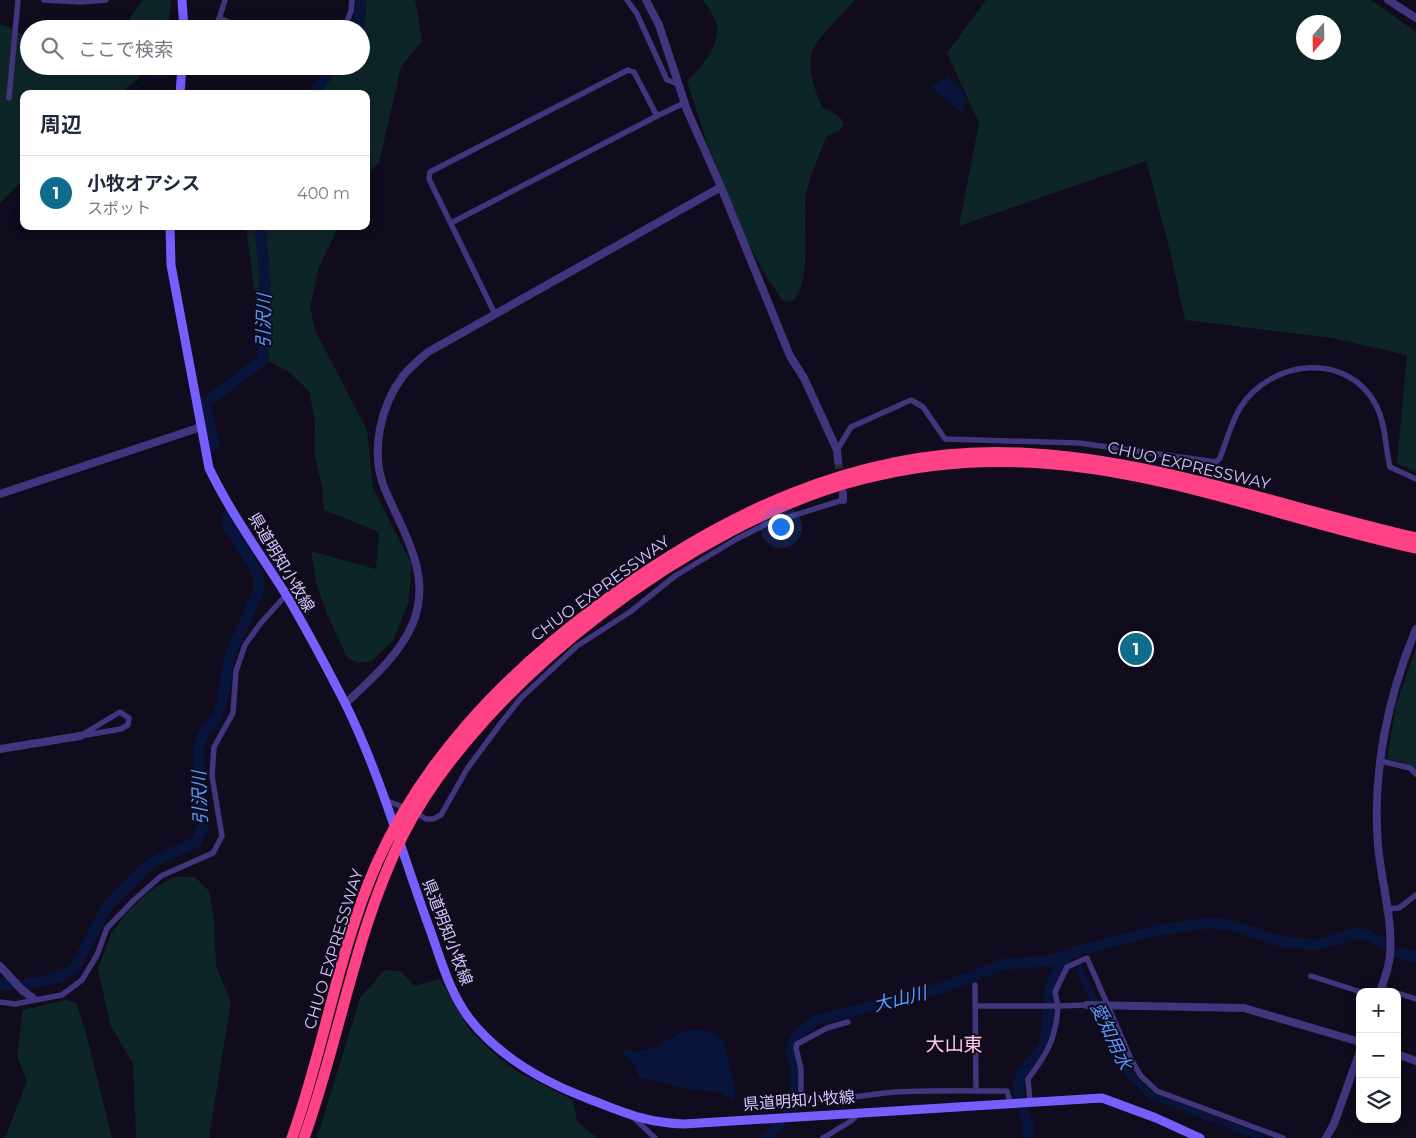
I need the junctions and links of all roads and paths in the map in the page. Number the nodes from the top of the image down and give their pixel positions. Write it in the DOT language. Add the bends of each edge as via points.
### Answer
graph roads {
  1 [pos="18,0"];
  2 [pos="44,0"];
  3 [pos="106,0"];
  4 [pos="182,0"];
  5 [pos="225,0"];
  6 [pos="352,0"];
  7 [pos="627,0"];
  8 [pos="646,0"];
  9 [pos="1388,0"];
  10 [pos="219,18"];
  11 [pos="1416,18"];
  12 [pos="183,20"];
  13 [pos="224,20"];
  14 [pos="348,20"];
  15 [pos="182,75"];
  16 [pos="679,84"];
  17 [pos="180,90"];
  18 [pos="9,98"];
  19 [pos="684,103"];
  20 [pos="657,116"];
  21 [pos="721,187"];
  22 [pos="450,223"];
  23 [pos="170,230"];
  24 [pos="495,314"];
  25 [pos="201,427"];
  26 [pos="837,450"];
  27 [pos="838,461"];
  28 [pos="1416,479"];
  29 [pos="0,494"];
  30 [pos="843,496"];
  31 [pos="1416,538"];
  32 [pos="1416,548"];
  33 [pos="286,595"];
  34 [pos="1416,629"];
  35 [pos="345,704"];
  36 [pos="80,736"];
  37 [pos="0,749"];
  38 [pos="1381,761"];
  39 [pos="1416,774"];
  40 [pos="387,801"];
  41 [pos="1416,895"];
  42 [pos="1386,909"];
  43 [pos="0,966"];
  44 [pos="1311,976"];
  45 [pos="975,985"];
  46 [pos="1381,988"];
  47 [pos="1356,990"];
  48 [pos="1401,994"];
  49 [pos="1416,998"];
  50 [pos="34,999"];
  51 [pos="0,1002"];
  52 [pos="1056,1005"];
  53 [pos="1086,1005"];
  54 [pos="1109,1005"];
  55 [pos="976,1006"];
  56 [pos="848,1022"];
  57 [pos="1356,1041"];
  58 [pos="1401,1055"];
  59 [pos="1416,1061"];
  60 [pos="1356,1062"];
  61 [pos="976,1091"];
  62 [pos="1027,1101"];
  63 [pos="1011,1102"];
  64 [pos="860,1112"];
  65 [pos="630,1115"];
  66 [pos="1197,1137"];
  67 [pos="292,1138"];
  68 [pos="304,1138"];
  69 [pos="655,1138"];
  70 [pos="823,1138"];
  71 [pos="1283,1138"];
  72 [pos="1326,1138"];
  1 -- 18 [label="street"];
  2 -- 3 [label="street"];
  4 -- 12 [label="main road"];
  5 -- 10 [label="street"];
  6 -- 14 [label="street"];
  7 -- 16 [label="street" via="637,14 667,80"];
  8 -- 16 [label="street" via="659,25"];
  9 -- 11 [label="street"];
  10 -- 13 [label="street"];
  15 -- 17 [label="main road"];
  16 -- 19 [label="street"];
  19 -- 20 [label="street"];
  19 -- 21 [label="street"];
  20 -- 22 [label="street"];
  20 -- 22 [label="street" via="634,72 628,70 602,83 430,172 429,179"];
  21 -- 24 [label="street"];
  21 -- 26 [label="street" via="790,356 804,378"];
  22 -- 24 [label="street"];
  23 -- 25 [label="main road, 県道明知小牧線" via="171,265"];
  24 -- 35 [label="street" via="428,352 404,374 389,397 380,427 378,455 383,485 415,554 418,600 413,623 388,663"];
  25 -- 29 [label="street"];
  25 -- 33 [label="main road, 県道明知小牧線" via="209,468 218,488"];
  26 -- 27 [label="street"];
  26 -- 28 [label="street" via="851,427 911,400 923,407 945,439 1079,443 1216,462 1241,408 1252,395 1282,373 1313,366 1341,373 1360,385 1382,419 1390,467"];
  30 -- 40 [label="street" via="766,524 735,540 675,576 630,612 577,646 521,698 500,723 467,769 441,815 426,819"];
  31 -- 67 [label="highway, CHUO EXPRESSWAY" via="1171,474 1105,461 1015,452 941,456 860,470 795,491 726,523 674,553 573,624 501,686 466,724 422,782 376,866 354,926"];
  32 -- 68 [label="highway, CHUO EXPRESSWAY" via="1169,484 1055,464 978,462 905,470 863,479 798,500 729,531 613,607 536,669 449,761 425,794 381,881"];
  33 -- 35 [label="main road, 県道明知小牧線"];
  33 -- 50 [label="street" via="245,645 236,671 233,713 214,746 212,776 222,836 212,852 161,876 134,900 107,928 97,955 82,980 62,996"];
  34 -- 38 [label="street" via="1391,705"];
  35 -- 40 [label="main road, 県道明知小牧線"];
  36 -- 36 [label="street" via="116,713 129,718 128,724 121,729"];
  36 -- 37 [label="street"];
  38 -- 39 [label="street" via="1410,768"];
  38 -- 42 [label="street" via="1378,845"];
  40 -- 65 [label="main road, 県道明知小牧線" via="448,983 468,1016 506,1055 533,1074"];
  41 -- 42 [label="street" via="1399,908"];
  42 -- 46 [label="street" via="1390,955"];
  43 -- 50 [label="street"];
  44 -- 47 [label="street"];
  45 -- 55 [label="street"];
  48 -- 49 [label="street"];
  50 -- 51 [label="street" via="14,1004"];
  52 -- 53 [label="street"];
  52 -- 54 [label="street" via="1055,992 1067,967 1087,958"];
  52 -- 55 [label="street"];
  52 -- 62 [label="street" via="1057,1025 1046,1055 1028,1079"];
  53 -- 54 [label="street"];
  54 -- 57 [label="street" via="1244,1008"];
  54 -- 71 [label="street" via="1140,1076 1157,1091"];
  55 -- 61 [label="street"];
  56 -- 61 [label="street" via="827,1028 797,1044 801,1096 817,1100 898,1092"];
  58 -- 59 [label="street"];
  60 -- 72 [label="street"];
  61 -- 63 [label="street" via="1007,1091"];
  62 -- 63 [label="main road, 県道明知小牧線"];
  62 -- 66 [label="main road, 県道明知小牧線" via="1102,1098"];
  63 -- 64 [label="main road, 県道明知小牧線"];
  64 -- 65 [label="main road, 県道明知小牧線" via="684,1124 657,1123"];
  64 -- 70 [label="street"];
  65 -- 69 [label="street"];
}
